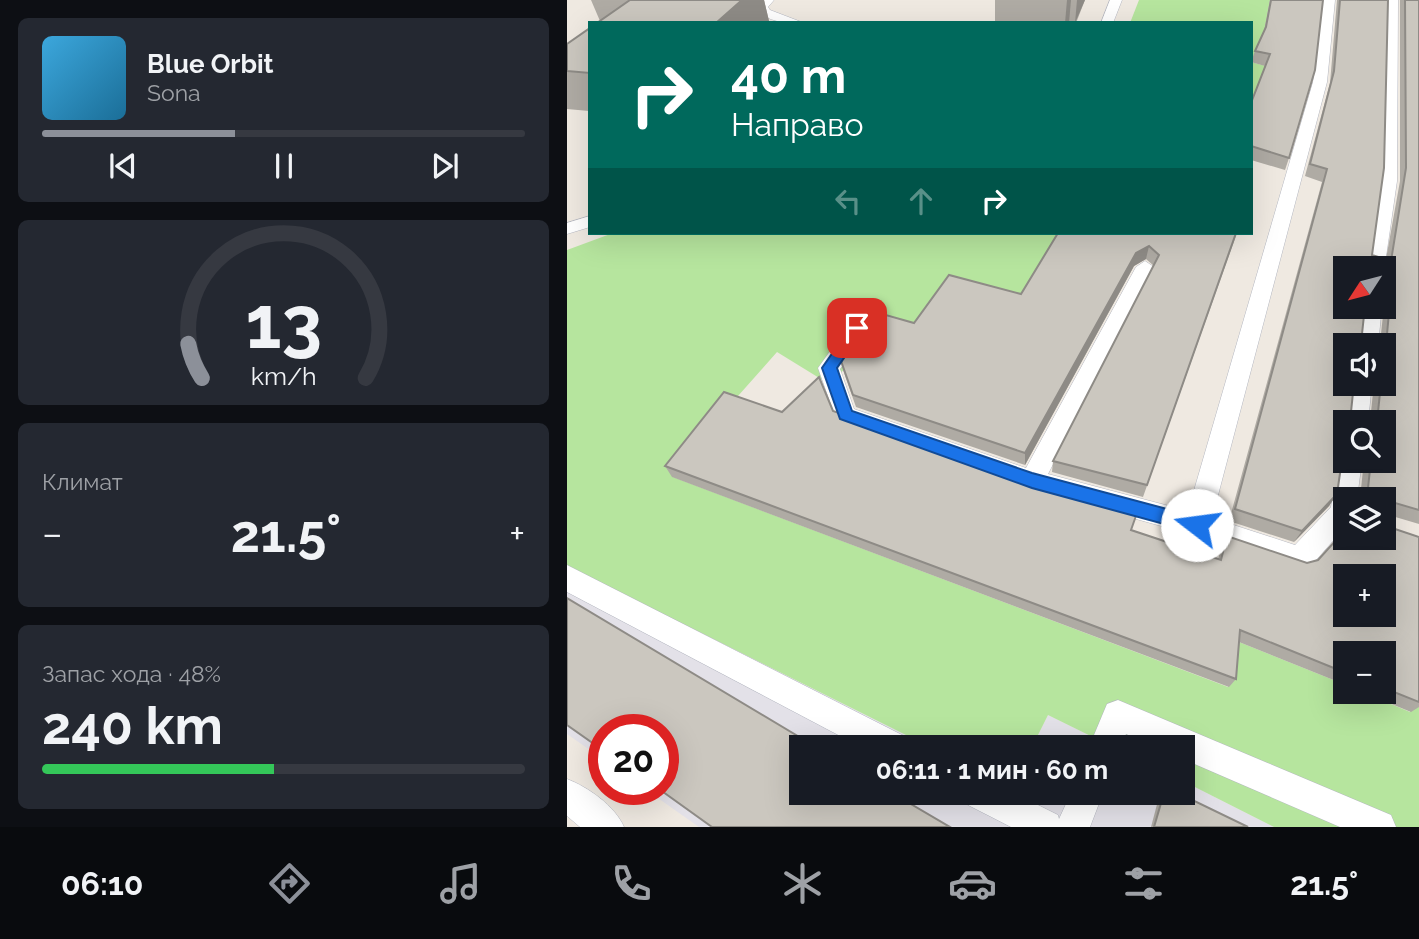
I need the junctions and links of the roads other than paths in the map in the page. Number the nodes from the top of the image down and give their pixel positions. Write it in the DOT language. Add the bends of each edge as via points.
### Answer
graph roads {
  1 [pos="768,0"];
  2 [pos="1115,0"];
  3 [pos="1329,0"];
  4 [pos="1392,0"];
  5 [pos="792,21"];
  6 [pos="1108,21"];
  7 [pos="588,222"];
  8 [pos="567,229"];
  9 [pos="1379,256"];
  10 [pos="1145,267"];
  11 [pos="871,309"];
  12 [pos="1032,481"];
  13 [pos="1333,524"];
  14 [pos="1197,525"];
  15 [pos="567,578"];
  16 [pos="870,735"];
  17 [pos="1110,735"];
  18 [pos="1165,735"];
  19 [pos="1195,748"];
  20 [pos="567,795"];
  21 [pos="1003,805"];
  22 [pos="1082,805"];
  23 [pos="607,827"];
  24 [pos="1046,827"];
  25 [pos="1073,827"];
  26 [pos="1379,827"];
  1 -- 5 [label="lane" via="762,7 766,13"];
  2 -- 6 [label="lane"];
  3 -- 14 [label="lane" via="1320,82"];
  4 -- 9 [label="lane" via="1389,181"];
  7 -- 8 [label="lane"];
  10 -- 12 [label="lane"];
  11 -- 12 [label="lane" via="829,368 845,415"];
  12 -- 14 [label="lane"];
  13 -- 14 [label="lane" via="1300,559"];
  15 -- 16 [label="lane"];
  17 -- 18 [label="lane" via="1118,715"];
  19 -- 26 [label="lane"];
  20 -- 23 [label="lane"];
  21 -- 24 [label="lane"];
  22 -- 25 [label="lane"];
}
